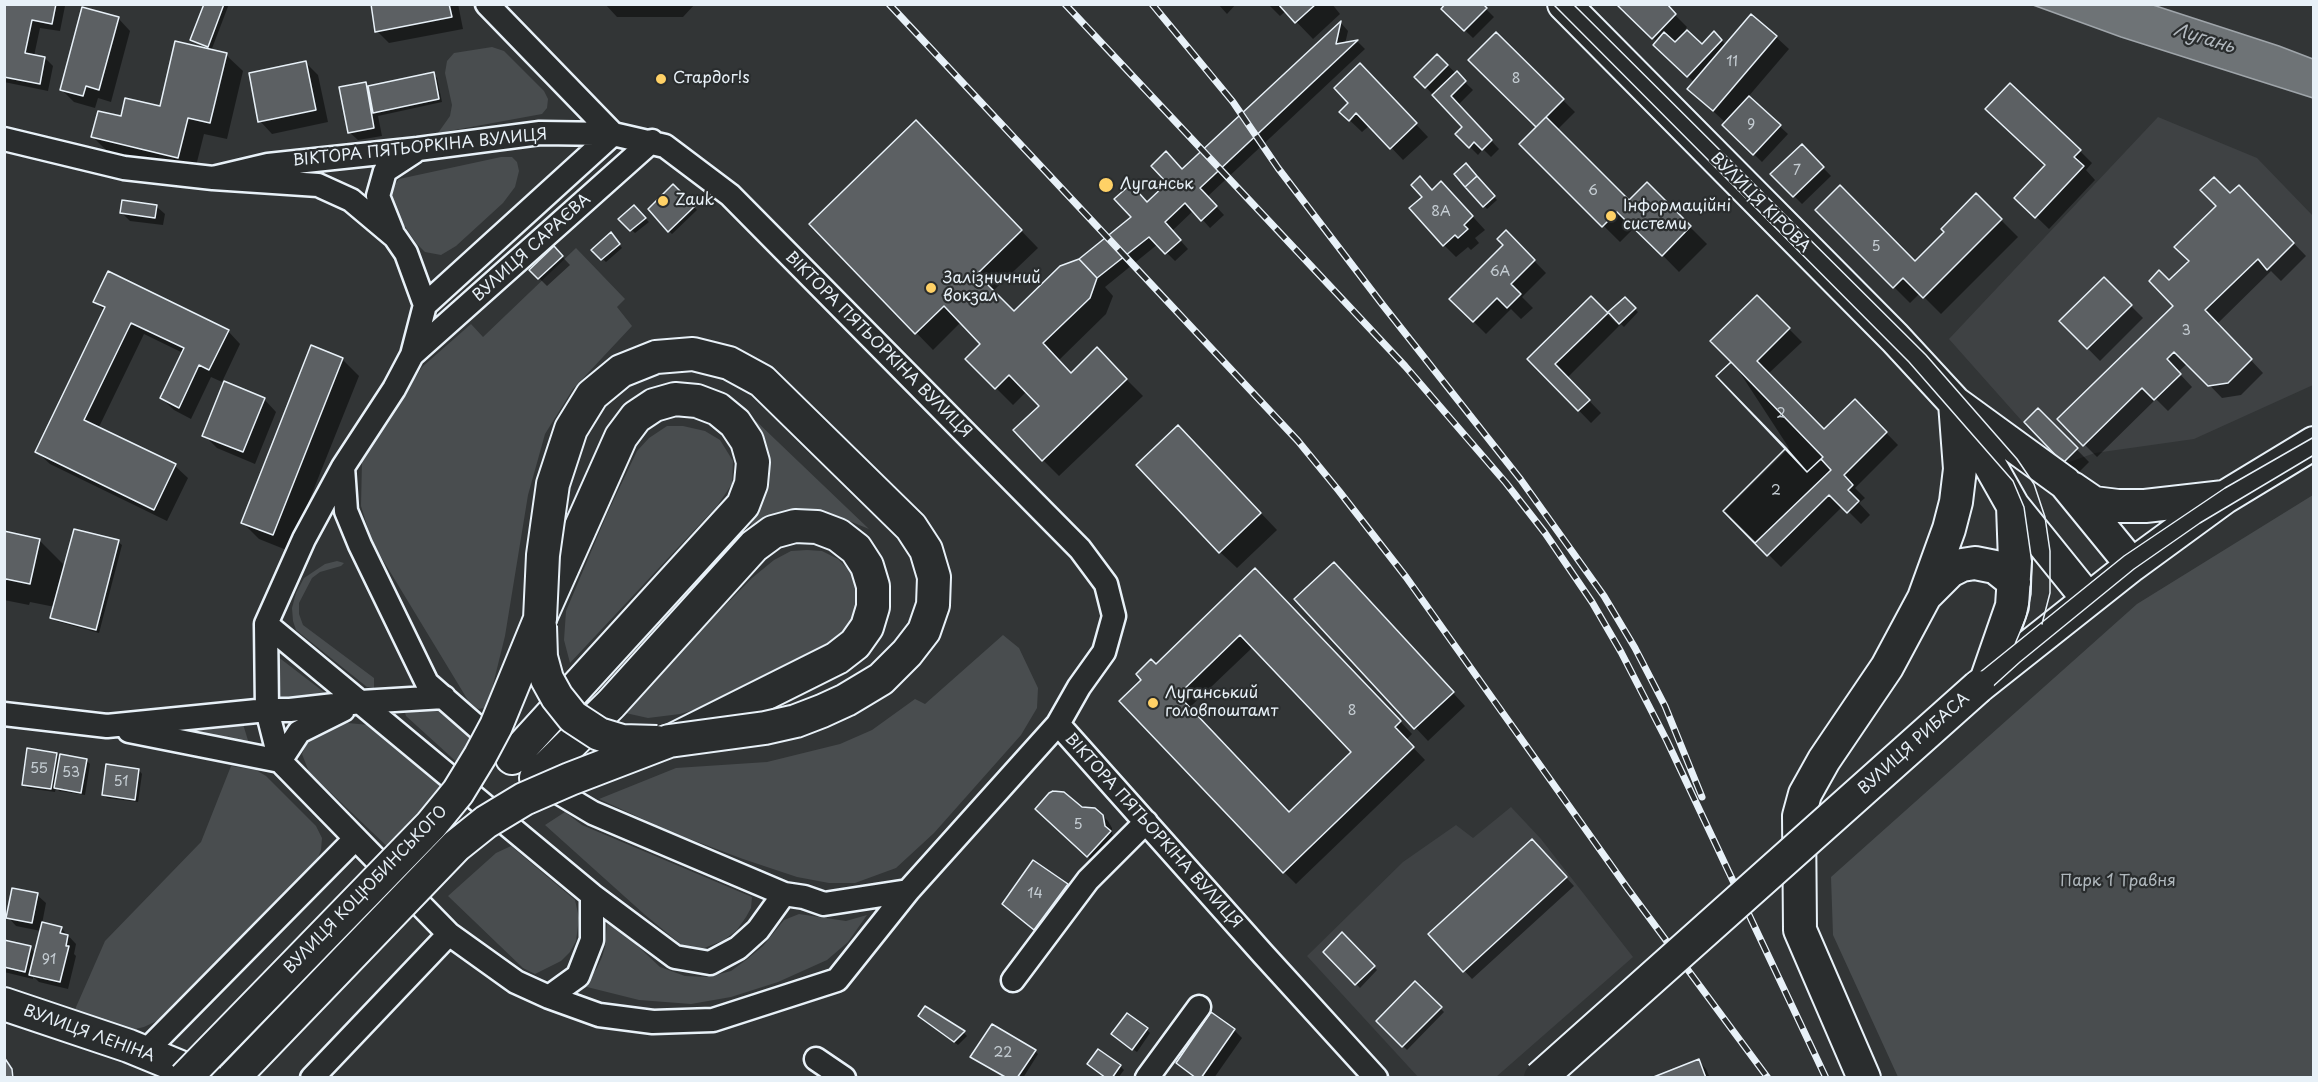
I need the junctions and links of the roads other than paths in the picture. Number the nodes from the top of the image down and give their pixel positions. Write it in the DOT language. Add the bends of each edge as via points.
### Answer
graph roads {
  1 [pos="487,4"];
  2 [pos="1564,4"];
  3 [pos="613,134"];
  4 [pos="4,139"];
  5 [pos="652,141"];
  6 [pos="418,149"];
  7 [pos="213,178"];
  8 [pos="395,237"];
  9 [pos="426,306"];
  10 [pos="412,355"];
  11 [pos="1955,403"];
  12 [pos="2313,443"];
  13 [pos="343,467"];
  14 [pos="2065,483"];
  15 [pos="2225,497"];
  16 [pos="2013,506"];
  17 [pos="2132,565"];
  18 [pos="2014,582"];
  19 [pos="1924,598"];
  20 [pos="2088,599"];
  21 [pos="540,619"];
  22 [pos="266,624"];
  23 [pos="1983,683"];
  24 [pos="444,697"];
  25 [pos="361,702"];
  26 [pos="267,710"];
  27 [pos="4,714"];
  28 [pos="1058,724"];
  29 [pos="107,726"];
  30 [pos="669,741"];
  31 [pos="512,758"];
  32 [pos="280,761"];
  33 [pos="536,778"];
  34 [pos="1146,822"];
  35 [pos="355,839"];
  36 [pos="908,891"];
  37 [pos="784,894"];
  38 [pos="592,896"];
  39 [pos="450,934"];
  40 [pos="1013,980"];
  41 [pos="549,997"];
  42 [pos="4,1004"];
  43 [pos="1199,1007"];
  44 [pos="144,1053"];
  45 [pos="816,1059"];
  46 [pos="185,1077"];
  47 [pos="207,1077"];
  48 [pos="233,1077"];
  49 [pos="312,1077"];
  50 [pos="844,1077"];
  51 [pos="1147,1077"];
  52 [pos="1376,1077"];
  53 [pos="1540,1077"];
  54 [pos="1864,1077"];
  1 -- 3 [label="street"];
  2 -- 11 [label="street, ВУЛИЦЯ КІРОВА"];
  3 -- 5 [label="street, ВІКТОРА ПЯТЬОРКІНА ВУЛИЦЯ"];
  3 -- 6 [label="street, ВІКТОРА ПЯТЬОРКІНА ВУЛИЦЯ" via="540,133"];
  3 -- 9 [label="street"];
  4 -- 7 [label="street, ВІКТОРА ПЯТЬОРКІНА ВУЛИЦЯ" via="124,168"];
  5 -- 10 [label="street, ВУЛИЦЯ САРАЄВА"];
  5 -- 28 [label="street, ВІКТОРА ПЯТЬОРКІНА ВУЛИЦЯ" via="665,146 730,195 1080,549 1106,584 1114,616 1104,652"];
  6 -- 7 [label="street, ВІКТОРА ПЯТЬОРКІНА ВУЛИЦЯ" via="268,165"];
  6 -- 8 [label="street" via="385,171 378,196"];
  7 -- 8 [label="street" via="318,185 351,200"];
  8 -- 9 [label="street" via="406,253"];
  9 -- 10 [label="street"];
  10 -- 13 [label="street"];
  11 -- 14 [label="street, ВУЛИЦЯ КІРОВА"];
  11 -- 16 [label="street, ВУЛИЦЯ КІРОВА"];
  11 -- 19 [label="street" via="1960,469 1956,502"];
  12 -- 15 [label="street, ВУЛИЦЯ РИБАСА"];
  13 -- 22 [label="street" via="304,539"];
  13 -- 24 [label="street" via="346,511 360,545 427,683"];
  14 -- 15 [label="street" via="2094,503 2118,506"];
  14 -- 17 [label="street, ВУЛИЦЯ КІРОВА"];
  15 -- 17 [label="street, ВУЛИЦЯ РИБАСА"];
  16 -- 18 [label="street"];
  16 -- 20 [label="street, ВУЛИЦЯ КІРОВА"];
  17 -- 20 [label="street, ВУЛИЦЯ РИБАСА"];
  18 -- 19 [label="street" via="1995,567 1962,565 1950,570"];
  18 -- 23 [label="street" via="2012,606"];
  19 -- 54 [label="street" via="1887,667 1824,760 1805,794 1799,816 1800,930"];
  20 -- 23 [label="street, ВУЛИЦЯ РИБАСА"];
  21 -- 30 [label="street, bridge" via="541,657 547,680 573,717 598,734 622,741"];
  21 -- 30 [label="street, ВУЛИЦЯ КОЦЮБИНСЬКОГО, bridge" via="553,484 571,429 592,394 621,371 656,357 693,354 729,363 762,381 911,527 927,550 934,577 933,605 924,631 907,653 881,679 846,700 796,721"];
  21 -- 31 [label="street" via="621,437 636,417 654,405 675,399 697,401 718,409 735,423 747,441 753,462 751,484 743,505"];
  21 -- 46 [label="street, ВУЛИЦЯ КОЦЮБИНСЬКОГО, bridge" via="496,726 458,792 431,825"];
  22 -- 25 [label="street"];
  22 -- 26 [label="street"];
  23 -- 53 [label="street, ВУЛИЦЯ РИБАСА, bridge"];
  24 -- 25 [label="street"];
  24 -- 31 [label="street"];
  25 -- 26 [label="street"];
  25 -- 32 [label="street" via="299,732"];
  25 -- 38 [label="street"];
  26 -- 29 [label="street"];
  26 -- 32 [label="street"];
  27 -- 29 [label="street"];
  28 -- 34 [label="street, ВІКТОРА ПЯТЬОРКІНА ВУЛИЦЯ"];
  28 -- 36 [label="street"];
  29 -- 32 [label="street"];
  30 -- 33 [label="street" via="837,658 855,644 867,627 873,607 873,586 856,549 838,535 817,527 795,526 773,532 754,546 611,704"];
  30 -- 48 [label="street, ВУЛИЦЯ КОЦЮБИНСЬКОГО, bridge" via="524,799 486,822 456,846"];
  31 -- 33 [label="street"];
  32 -- 35 [label="street"];
  33 -- 37 [label="street" via="593,813"];
  34 -- 40 [label="street" via="1088,880"];
  34 -- 52 [label="street, ВІКТОРА ПЯТЬОРКІНА ВУЛИЦЯ"];
  35 -- 39 [label="street"];
  35 -- 44 [label="street"];
  36 -- 37 [label="street" via="824,904"];
  36 -- 41 [label="street" via="837,980 724,1017 653,1022 599,1015"];
  37 -- 38 [label="street" via="758,930 738,948 710,963 675,957"];
  38 -- 41 [label="street" via="592,940 578,976"];
  39 -- 41 [label="street" via="516,982"];
  39 -- 49 [label="street"];
  42 -- 44 [label="street, ВУЛИЦЯ ЛЕНІНА"];
  43 -- 51 [label="street"];
  44 -- 47 [label="street, ВУЛИЦЯ ЛЕНІНА"];
  45 -- 50 [label="street"];
}
